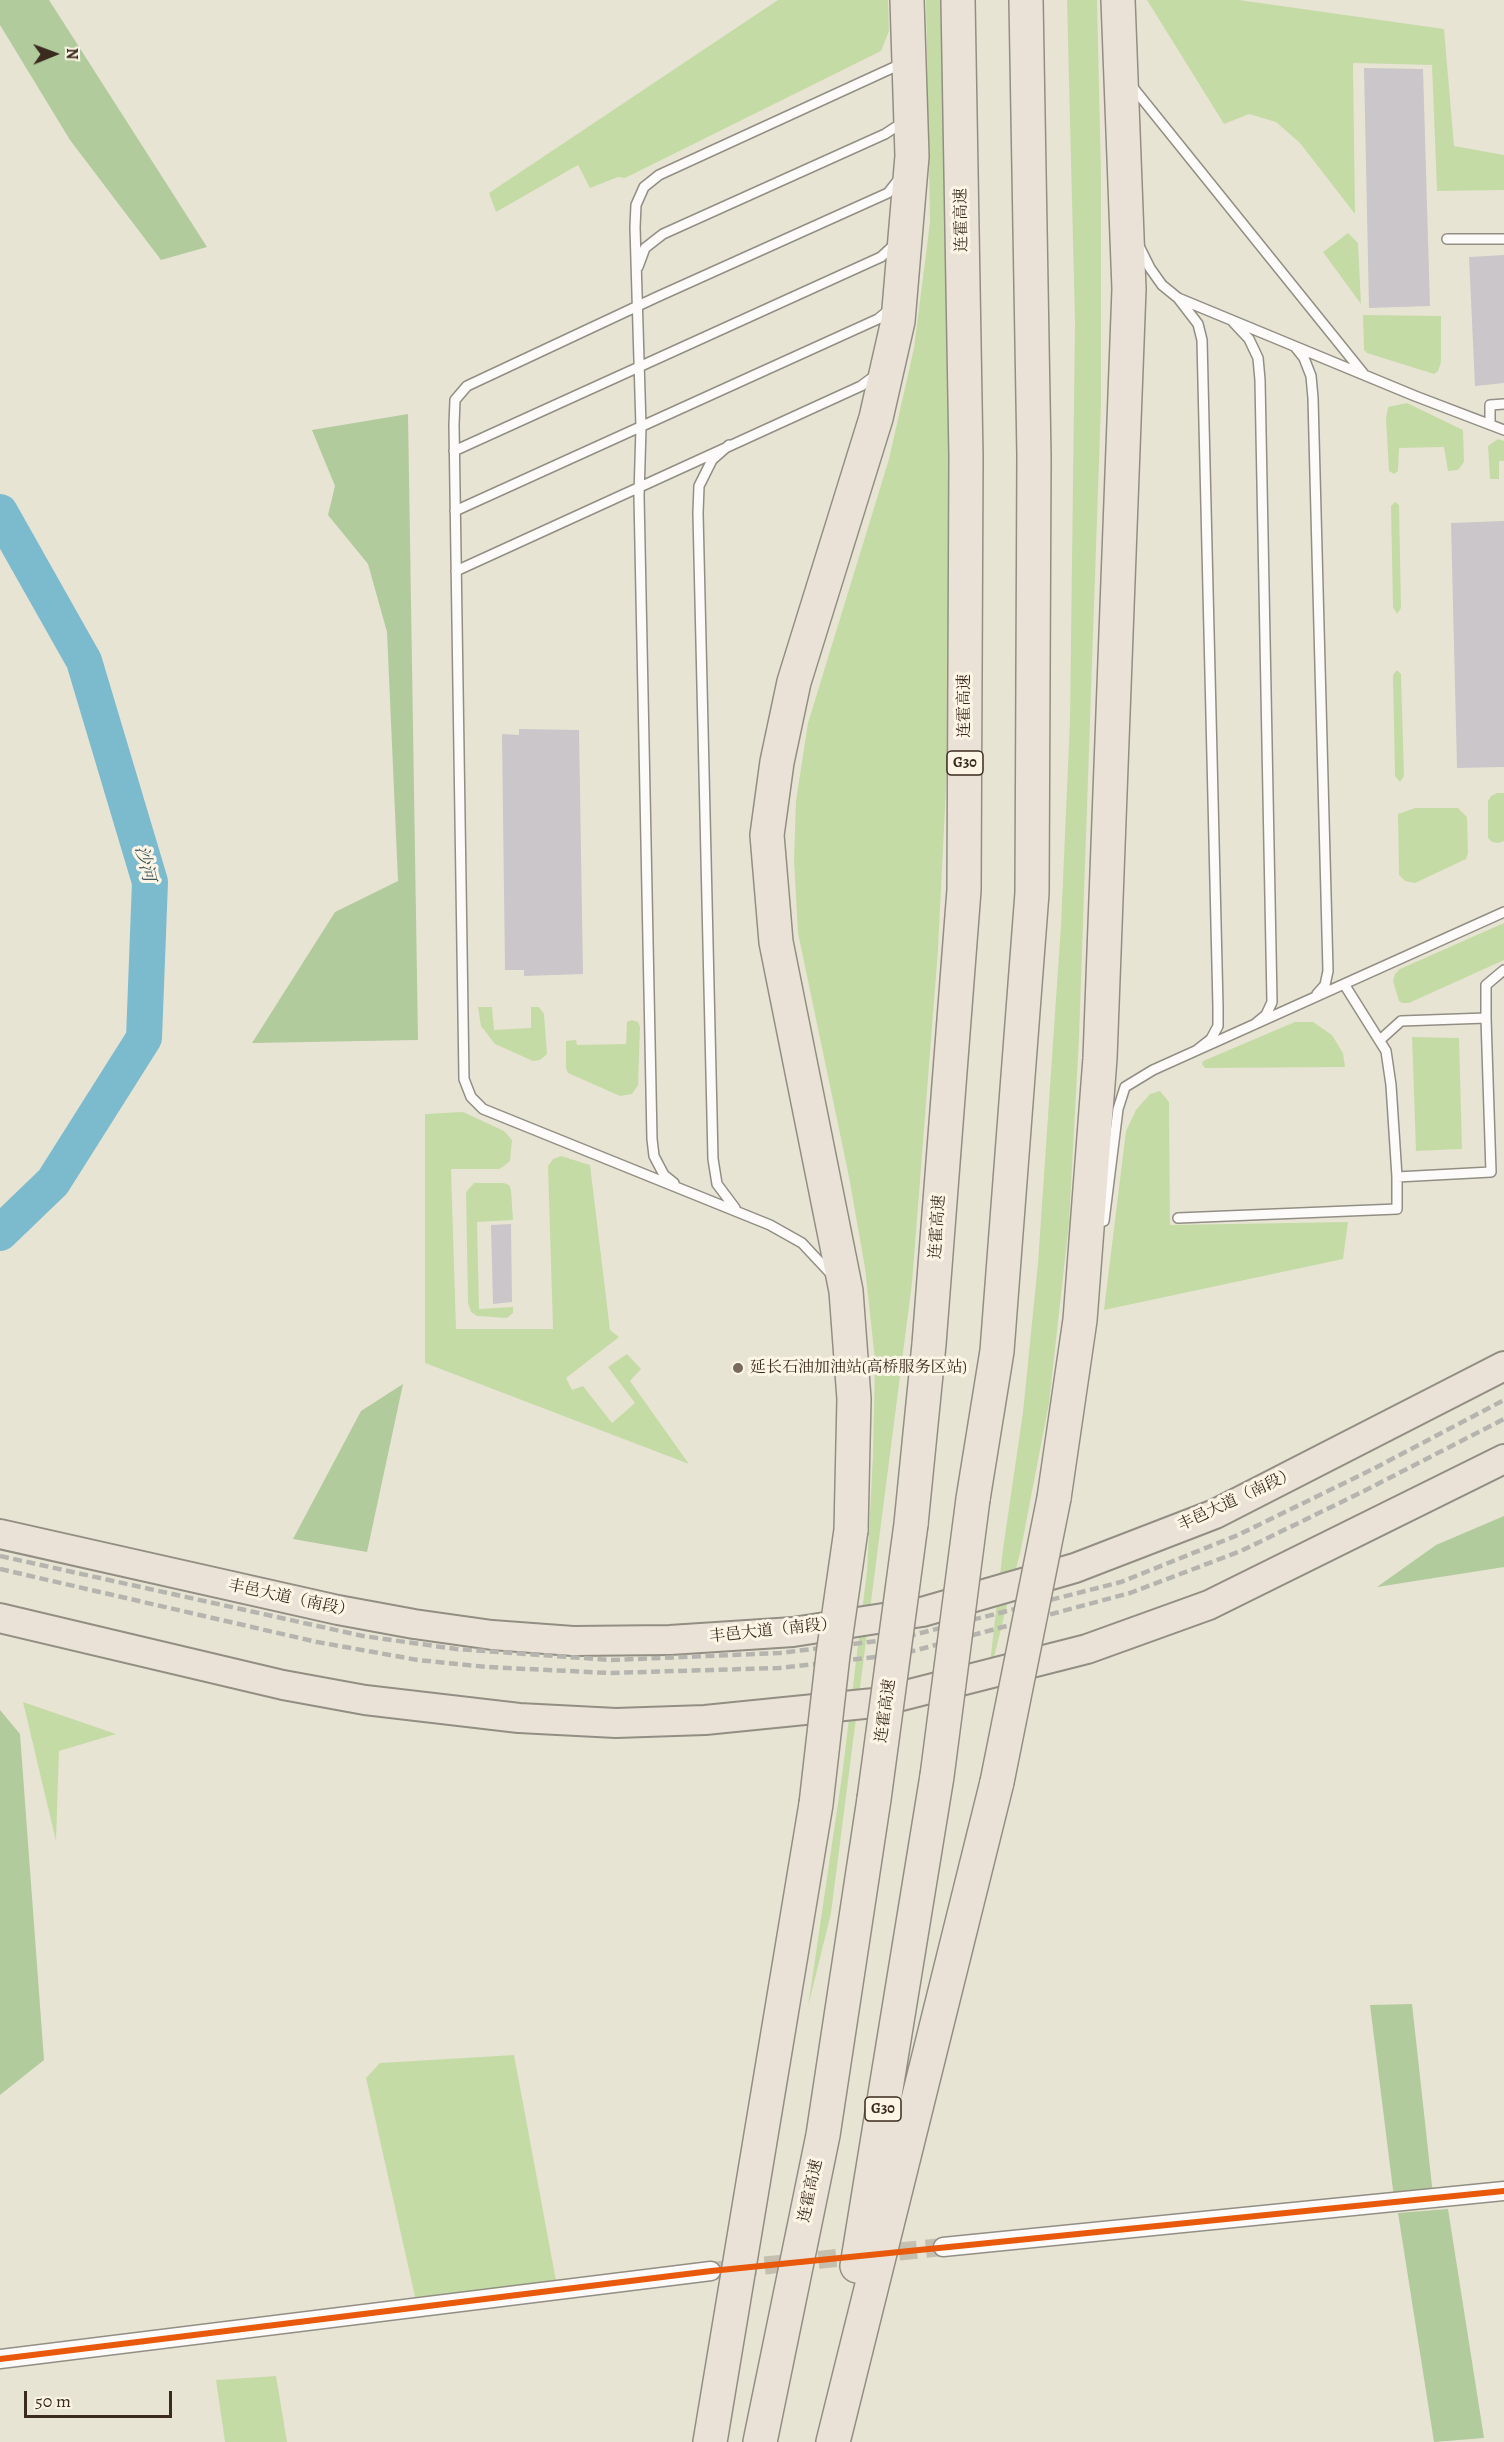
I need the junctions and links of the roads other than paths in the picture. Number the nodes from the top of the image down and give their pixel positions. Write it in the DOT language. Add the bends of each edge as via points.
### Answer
graph roads {
  1 [pos="907,0"];
  2 [pos="958,0"];
  3 [pos="1026,0"];
  4 [pos="1118,0"];
  5 [pos="909,60"];
  6 [pos="1121,73"];
  7 [pos="910,98"];
  8 [pos="912,156"];
  9 [pos="1126,209"];
  10 [pos="907,226"];
  11 [pos="1447,239"];
  12 [pos="1504,239"];
  13 [pos="636,273"];
  14 [pos="901,290"];
  15 [pos="1178,298"];
  16 [pos="637,307"];
  17 [pos="1233,322"];
  18 [pos="1296,348"];
  19 [pos="892,355"];
  20 [pos="639,366"];
  21 [pos="1364,375"];
  22 [pos="1504,404"];
  23 [pos="1490,424"];
  24 [pos="641,427"];
  25 [pos="1504,430"];
  26 [pos="729,445"];
  27 [pos="454,451"];
  28 [pos="639,486"];
  29 [pos="455,511"];
  30 [pos="456,572"];
  31 [pos="1504,912"];
  32 [pos="1504,970"];
  33 [pos="1344,984"];
  34 [pos="1313,998"];
  35 [pos="1486,1018"];
  36 [pos="1255,1024"];
  37 [pos="1380,1040"];
  38 [pos="1197,1050"];
  39 [pos="1397,1177"];
  40 [pos="679,1188"];
  41 [pos="736,1209"];
  42 [pos="1178,1218"];
  43 [pos="1102,1231"];
  44 [pos="1092,1297"];
  45 [pos="848,1315"];
  46 [pos="1074,1364"];
  47 [pos="1504,1366"];
  48 [pos="1504,1459"];
  49 [pos="0,1534"];
  50 [pos="0,1618"];
  51 [pos="1504,2191"];
  52 [pos="943,2247"];
  53 [pos="711,2271"];
  54 [pos="0,2359"];
  55 [pos="710,2442"];
  56 [pos="760,2442"];
  57 [pos="827,2442"];
  58 [pos="833,2442"];
  1 -- 5 [label="highway"];
  2 -- 56 [label="highway, 连霍高速 / G30, bridge" via="966,457 964,890 929,1344 911,1524 823,2135"];
  3 -- 57 [label="highway, G30, bridge" via="1034,456 1032,893 997,1351 973,1499 937,1776"];
  4 -- 6 [label="highway"];
  5 -- 7 [label="highway"];
  5 -- 13 [label="lane" via="659,175 644,187 636,205"];
  6 -- 9 [label="highway"];
  6 -- 21 [label="lane"];
  7 -- 8 [label="highway"];
  7 -- 13 [label="lane" via="905,120 885,134 663,234 645,248"];
  8 -- 10 [label="highway"];
  8 -- 16 [label="lane" via="888,193"];
  9 -- 15 [label="lane" via="1150,268"];
  9 -- 46 [label="highway" via="1129,288 1100,1058"];
  10 -- 14 [label="highway"];
  10 -- 20 [label="lane" via="900,240 881,257"];
  11 -- 12 [label="lane"];
  13 -- 16 [label="lane"];
  14 -- 19 [label="highway"];
  14 -- 24 [label="lane" via="895,306 878,319"];
  15 -- 17 [label="lane"];
  15 -- 38 [label="lane" via="1198,324 1202,340 1218,1026 1212,1039"];
  16 -- 20 [label="lane"];
  16 -- 27 [label="lane" via="467,386 455,400"];
  17 -- 18 [label="lane"];
  17 -- 36 [label="lane" via="1249,339 1258,358 1260,380 1272,1002 1266,1015"];
  18 -- 21 [label="lane"];
  18 -- 34 [label="lane" via="1305,358 1313,398 1328,972 1325,985"];
  19 -- 26 [label="lane" via="881,371 861,386"];
  19 -- 45 [label="highway" via="794,682 767,835 776,942"];
  20 -- 24 [label="lane"];
  20 -- 27 [label="lane"];
  21 -- 23 [label="lane"];
  22 -- 23 [label="lane" via="1490,405"];
  23 -- 25 [label="lane"];
  24 -- 28 [label="lane"];
  24 -- 29 [label="lane"];
  26 -- 28 [label="lane"];
  26 -- 41 [label="lane" via="712,460 699,486 698,513 713,1159 717,1184"];
  27 -- 29 [label="lane"];
  28 -- 30 [label="lane"];
  28 -- 40 [label="lane" via="652,1139 654,1156 664,1174"];
  29 -- 30 [label="lane"];
  30 -- 40 [label="lane" via="464,1079 471,1097 483,1109"];
  31 -- 33 [label="lane"];
  32 -- 35 [label="lane" via="1486,985"];
  33 -- 34 [label="lane"];
  33 -- 37 [label="lane"];
  34 -- 36 [label="lane"];
  35 -- 37 [label="lane" via="1401,1021"];
  35 -- 39 [label="lane" via="1491,1172"];
  36 -- 38 [label="lane"];
  37 -- 39 [label="lane" via="1386,1051 1391,1085"];
  38 -- 43 [label="lane" via="1125,1087 1118,1109"];
  39 -- 42 [label="lane" via="1397,1209"];
  40 -- 41 [label="lane"];
  41 -- 45 [label="lane" via="802,1243 837,1281"];
  44 -- 46 [label="lane" via="1087,1330"];
  45 -- 55 [label="highway, bridge" via="854,1399 851,1530 816,1804"];
  46 -- 58 [label="highway, bridge" via="1054,1498 997,1782"];
  47 -- 49 [label="main road, 丰邑大道（南段）" via="1215,1514 1075,1568 922,1612 793,1632 573,1641 492,1635 338,1610"];
  48 -- 50 [label="main road" via="1209,1605 1087,1649 874,1703 705,1720 616,1723 519,1718 365,1700 283,1685"];
  51 -- 52 [label="street"];
  53 -- 54 [label="street"];
}
